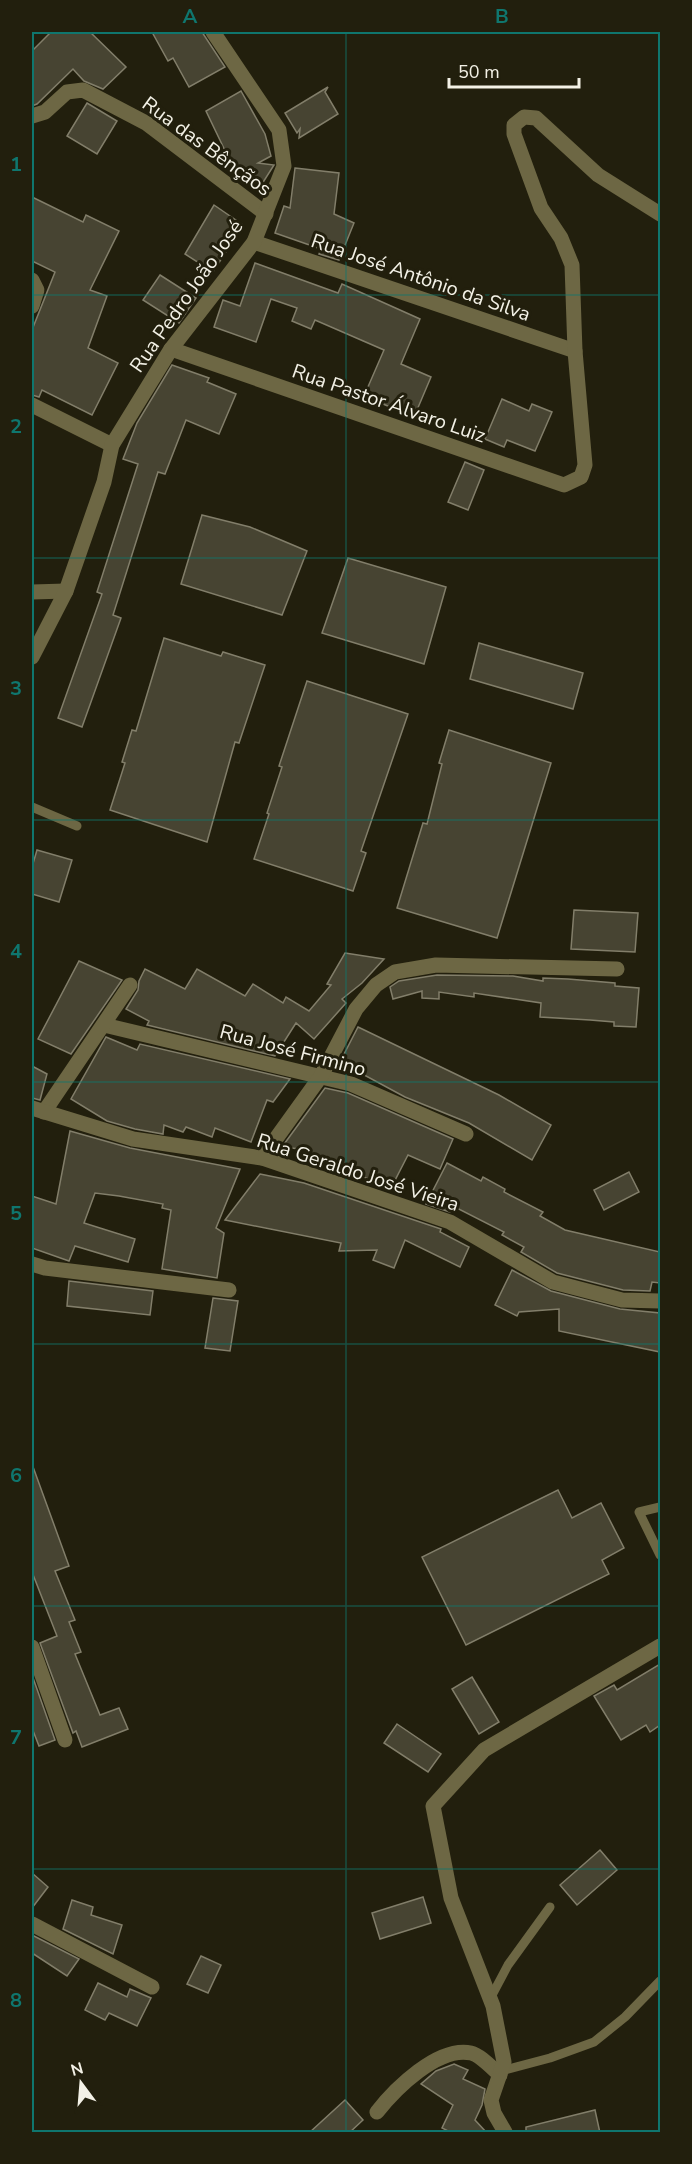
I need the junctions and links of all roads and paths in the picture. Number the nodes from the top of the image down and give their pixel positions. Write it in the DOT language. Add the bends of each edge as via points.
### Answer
graph roads {
  1 [pos="213,32"];
  2 [pos="32,116"];
  3 [pos="266,213"];
  4 [pos="660,214"];
  5 [pos="254,242"];
  6 [pos="32,280"];
  7 [pos="32,306"];
  8 [pos="171,350"];
  9 [pos="575,351"];
  10 [pos="32,405"];
  11 [pos="112,445"];
  12 [pos="32,591"];
  13 [pos="66,591"];
  14 [pos="32,657"];
  15 [pos="32,807"];
  16 [pos="77,826"];
  17 [pos="617,969"];
  18 [pos="130,985"];
  19 [pos="104,1025"];
  20 [pos="321,1076"];
  21 [pos="38,1110"];
  22 [pos="466,1134"];
  23 [pos="262,1158"];
  24 [pos="32,1264"];
  25 [pos="229,1290"];
  26 [pos="660,1301"];
  27 [pos="660,1507"];
  28 [pos="660,1556"];
  29 [pos="660,1646"];
  30 [pos="32,1647"];
  31 [pos="65,1740"];
  32 [pos="550,1907"];
  33 [pos="32,1924"];
  34 [pos="660,1981"];
  35 [pos="152,1987"];
  36 [pos="490,1999"];
  37 [pos="500,2073"];
  38 [pos="377,2112"];
  39 [pos="505,2133"];
  1 -- 3 [label="street, Rua Pedro João José" via="279,130 284,166"];
  2 -- 3 [label="street, Rua das Bênçãos" via="45,112 67,92 83,90 146,123"];
  3 -- 5 [label="street, Rua Pedro João José"];
  4 -- 9 [label="street" via="598,175 537,118 524,117 514,125 541,208 561,238 572,265"];
  5 -- 8 [label="street, Rua Pedro João José"];
  5 -- 9 [label="street, Rua José Antônio da Silva"];
  6 -- 7 [label="street" via="37,290"];
  8 -- 9 [label="street, Rua Pastor Álvaro Luiz" via="564,485 581,477 585,465"];
  8 -- 11 [label="street, Rua Pedro João José"];
  10 -- 11 [label="street"];
  11 -- 13 [label="street, Rua Pedro João José" via="104,482"];
  12 -- 13 [label="street"];
  13 -- 14 [label="street, Rua Pedro João José"];
  15 -- 16 [label="lane"];
  17 -- 20 [label="street" via="436,965 395,972 376,985 357,1009"];
  18 -- 19 [label="street"];
  19 -- 20 [label="street, Rua José Firmino"];
  19 -- 21 [label="street"];
  20 -- 22 [label="street, Rua José Firmino" via="351,1084"];
  20 -- 23 [label="street"];
  21 -- 23 [label="street, Rua Geraldo José Vieira" via="133,1139"];
  23 -- 26 [label="street, Rua Geraldo José Vieira" via="450,1222 553,1281 622,1300"];
  24 -- 25 [label="street"];
  27 -- 28 [label="lane" via="639,1512"];
  29 -- 36 [label="street" via="484,1750 433,1806 451,1898"];
  30 -- 31 [label="street"];
  32 -- 36 [label="lane" via="508,1965"];
  33 -- 35 [label="street"];
  34 -- 37 [label="lane" via="594,2042"];
  36 -- 37 [label="street" via="504,2062"];
  37 -- 38 [label="street" via="473,2053 453,2052 392,2092"];
  37 -- 39 [label="street" via="491,2100"];
}
